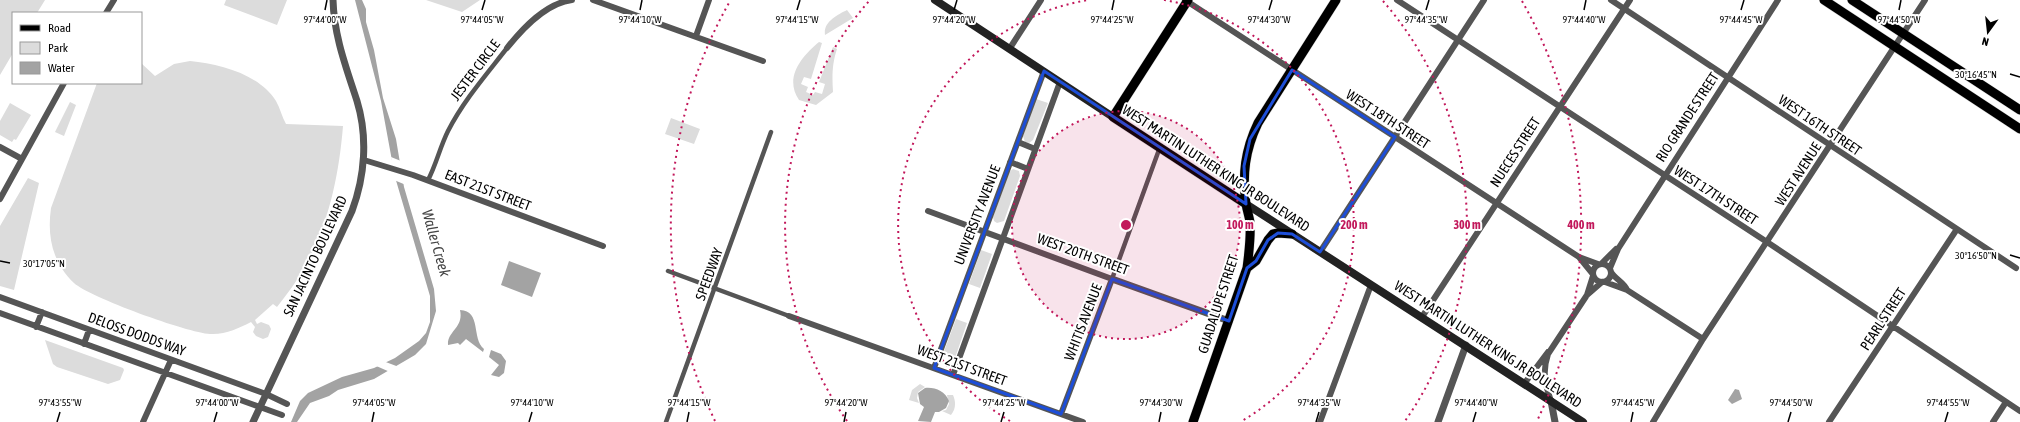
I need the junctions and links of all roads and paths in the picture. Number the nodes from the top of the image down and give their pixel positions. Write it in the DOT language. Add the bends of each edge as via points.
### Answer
graph roads {
  1 [pos="114,0"];
  2 [pos="332,0"];
  3 [pos="572,0"];
  4 [pos="593,0"];
  5 [pos="709,0"];
  6 [pos="936,0"];
  7 [pos="1041,0"];
  8 [pos="1336,0"];
  9 [pos="1398,0"];
  10 [pos="1484,0"];
  11 [pos="1611,0"];
  12 [pos="1630,0"];
  13 [pos="1778,0"];
  14 [pos="1824,0"];
  15 [pos="1852,0"];
  16 [pos="1925,0"];
  17 [pos="1187,1"];
  18 [pos="1624,9"];
  19 [pos="107,12"];
  20 [pos="1903,33"];
  21 [pos="696,36"];
  22 [pos="1458,40"];
  23 [pos="1894,46"];
  24 [pos="507,48"];
  25 [pos="1010,48"];
  26 [pos="763,61"];
  27 [pos="1292,70"];
  28 [pos="1044,71"];
  29 [pos="1729,78"];
  30 [pos="1060,82"];
  31 [pos="63,84"];
  32 [pos="1560,107"];
  33 [pos="2020,110"];
  34 [pos="1113,117"];
  35 [pos="2020,129"];
  36 [pos="771,132"];
  37 [pos="1395,137"];
  38 [pos="1018,142"];
  39 [pos="1830,146"];
  40 [pos="0,147"];
  41 [pos="1160,147"];
  42 [pos="1035,149"];
  43 [pos="22,159"];
  44 [pos="364,160"];
  45 [pos="1010,162"];
  46 [pos="1028,169"];
  47 [pos="1665,176"];
  48 [pos="428,180"];
  49 [pos="0,199"];
  50 [pos="1246,204"];
  51 [pos="1497,204"];
  52 [pos="928,211"];
  53 [pos="1957,229"];
  54 [pos="983,232"];
  55 [pos="1292,234"];
  56 [pos="1003,239"];
  57 [pos="1767,242"];
  58 [pos="603,246"];
  59 [pos="1618,249"];
  60 [pos="1320,252"];
  61 [pos="1579,257"];
  62 [pos="1600,263"];
  63 [pos="1247,268"];
  64 [pos="2016,268"];
  65 [pos="1611,270"];
  66 [pos="668,271"];
  67 [pos="1593,274"];
  68 [pos="1112,279"];
  69 [pos="1603,282"];
  70 [pos="1371,285"];
  71 [pos="715,289"];
  72 [pos="1627,290"];
  73 [pos="1587,295"];
  74 [pos="0,297"];
  75 [pos="42,312"];
  76 [pos="0,313"];
  77 [pos="789,316"];
  78 [pos="1422,317"];
  79 [pos="1229,321"];
  80 [pos="1893,326"];
  81 [pos="36,327"];
  82 [pos="89,330"];
  83 [pos="1703,339"];
  84 [pos="84,344"];
  85 [pos="1466,345"];
  86 [pos="1552,347"];
  87 [pos="171,360"];
  88 [pos="934,368"];
  89 [pos="166,374"];
  90 [pos="953,375"];
  91 [pos="1524,384"];
  92 [pos="266,394"];
  93 [pos="1551,401"];
  94 [pos="2006,402"];
  95 [pos="287,404"];
  96 [pos="259,408"];
  97 [pos="2020,411"];
  98 [pos="1061,414"];
  99 [pos="282,415"];
  100 [pos="143,422"];
  101 [pos="253,422"];
  102 [pos="666,422"];
  103 [pos="1083,422"];
  104 [pos="1193,422"];
  105 [pos="1320,422"];
  106 [pos="1438,422"];
  107 [pos="1555,422"];
  108 [pos="1583,422"];
  109 [pos="1652,422"];
  110 [pos="1829,422"];
  111 [pos="1993,422"];
  1 -- 19 [label="street"];
  2 -- 44 [label="street, SAN JACINTO BOULEVARD" via="338,41 360,114"];
  3 -- 24 [label="street, JESTER CIRCLE" via="559,3 542,13"];
  4 -- 21 [label="street"];
  5 -- 21 [label="street"];
  6 -- 25 [label="main road, WEST MARTIN LUTHER KING JR BOULEVARD"];
  7 -- 25 [label="street"];
  8 -- 27 [label="main road, GUADALUPE STREET"];
  9 -- 22 [label="street, WEST 17TH STREET"];
  10 -- 22 [label="street"];
  11 -- 18 [label="street, WEST 16TH STREET"];
  12 -- 18 [label="street, NUECES STREET"];
  13 -- 29 [label="street, RIO GRANDE STREET"];
  14 -- 23 [label="main road"];
  15 -- 20 [label="main road"];
  16 -- 20 [label="street, WEST AVENUE"];
  17 -- 27 [label="street, WEST 18TH STREET"];
  17 -- 34 [label="main road"];
  18 -- 29 [label="street, WEST 16TH STREET"];
  18 -- 32 [label="street, NUECES STREET"];
  20 -- 23 [label="street, WEST AVENUE"];
  20 -- 33 [label="main road"];
  21 -- 26 [label="street"];
  22 -- 32 [label="street, WEST 17TH STREET"];
  22 -- 37 [label="street"];
  23 -- 35 [label="main road"];
  23 -- 39 [label="street, WEST AVENUE"];
  24 -- 48 [label="street, JESTER CIRCLE" via="458,112"];
  25 -- 28 [label="main road, WEST MARTIN LUTHER KING JR BOULEVARD"];
  27 -- 37 [label="street, WEST 18TH STREET"];
  27 -- 50 [label="main road, GUADALUPE STREET" via="1250,139 1244,166"];
  28 -- 30 [label="main road, WEST MARTIN LUTHER KING JR BOULEVARD"];
  28 -- 38 [label="street, UNIVERSITY AVENUE"];
  29 -- 39 [label="street, WEST 16TH STREET"];
  29 -- 47 [label="street, RIO GRANDE STREET"];
  30 -- 34 [label="main road, WEST MARTIN LUTHER KING JR BOULEVARD"];
  30 -- 42 [label="street"];
  31 -- 43 [label="street"];
  32 -- 47 [label="street, WEST 17TH STREET"];
  32 -- 51 [label="street, NUECES STREET"];
  34 -- 41 [label="main road, WEST MARTIN LUTHER KING JR BOULEVARD"];
  36 -- 71 [label="street, SPEEDWAY"];
  37 -- 51 [label="street, WEST 18TH STREET"];
  37 -- 60 [label="street"];
  38 -- 42 [label="street"];
  38 -- 45 [label="street, UNIVERSITY AVENUE"];
  39 -- 53 [label="street, WEST 16TH STREET"];
  39 -- 57 [label="street, WEST AVENUE"];
  40 -- 43 [label="street"];
  41 -- 50 [label="main road, WEST MARTIN LUTHER KING JR BOULEVARD"];
  41 -- 68 [label="street, WHITIS AVENUE"];
  42 -- 46 [label="street"];
  43 -- 49 [label="street"];
  44 -- 48 [label="street, EAST 21ST STREET"];
  44 -- 92 [label="street, SAN JACINTO BOULEVARD" via="360,187 352,211"];
  45 -- 46 [label="street"];
  45 -- 54 [label="street, UNIVERSITY AVENUE"];
  46 -- 56 [label="street"];
  47 -- 57 [label="street, WEST 17TH STREET"];
  47 -- 59 [label="street, RIO GRANDE STREET"];
  48 -- 58 [label="street, EAST 21ST STREET"];
  50 -- 55 [label="main road, WEST MARTIN LUTHER KING JR BOULEVARD"];
  50 -- 63 [label="main road, GUADALUPE STREET" via="1250,221"];
  51 -- 61 [label="street, WEST 18TH STREET"];
  51 -- 78 [label="street, NUECES STREET"];
  52 -- 54 [label="street, WEST 20TH STREET"];
  53 -- 64 [label="street, WEST 16TH STREET"];
  53 -- 80 [label="street, PEARL STREET"];
  54 -- 56 [label="street, WEST 20TH STREET"];
  54 -- 88 [label="street, UNIVERSITY AVENUE"];
  55 -- 60 [label="main road, WEST MARTIN LUTHER KING JR BOULEVARD"];
  55 -- 63 [label="main road" via="1273,234 1256,261"];
  56 -- 68 [label="street, WEST 20TH STREET"];
  56 -- 90 [label="street"];
  57 -- 80 [label="street, WEST 17TH STREET"];
  57 -- 83 [label="street, WEST AVENUE"];
  59 -- 62 [label="street, RIO GRANDE STREET"];
  59 -- 65 [label="street, RIO GRANDE STREET"];
  60 -- 70 [label="main road, WEST MARTIN LUTHER KING JR BOULEVARD"];
  61 -- 62 [label="street, WEST 18TH STREET"];
  61 -- 67 [label="street, WEST 18TH STREET"];
  62 -- 65 [label="street" via="1607,264"];
  62 -- 67 [label="street" via="1594,268"];
  63 -- 79 [label="main road, GUADALUPE STREET"];
  65 -- 69 [label="street" via="1609,279"];
  65 -- 72 [label="street"];
  66 -- 71 [label="street"];
  67 -- 69 [label="street" via="1598,281"];
  67 -- 73 [label="street"];
  68 -- 79 [label="street, WEST 20TH STREET"];
  68 -- 98 [label="street, WHITIS AVENUE"];
  69 -- 72 [label="street"];
  69 -- 73 [label="street"];
  70 -- 78 [label="main road, WEST MARTIN LUTHER KING JR BOULEVARD"];
  70 -- 105 [label="street"];
  71 -- 77 [label="street"];
  71 -- 102 [label="street, SPEEDWAY"];
  72 -- 83 [label="street"];
  73 -- 86 [label="street"];
  74 -- 75 [label="street, DELOSS DODDS WAY"];
  75 -- 81 [label="street"];
  75 -- 82 [label="street, DELOSS DODDS WAY"];
  76 -- 81 [label="street, DELOSS DODDS WAY"];
  77 -- 88 [label="street, WEST 21ST STREET"];
  78 -- 85 [label="main road, WEST MARTIN LUTHER KING JR BOULEVARD"];
  79 -- 104 [label="main road, GUADALUPE STREET"];
  80 -- 94 [label="street, WEST 17TH STREET"];
  80 -- 110 [label="street, PEARL STREET"];
  81 -- 84 [label="street, DELOSS DODDS WAY"];
  82 -- 84 [label="street"];
  82 -- 87 [label="street, DELOSS DODDS WAY"];
  83 -- 109 [label="street, WEST AVENUE"];
  84 -- 89 [label="street, DELOSS DODDS WAY"];
  85 -- 91 [label="main road, WEST MARTIN LUTHER KING JR BOULEVARD"];
  85 -- 106 [label="street"];
  86 -- 91 [label="street"];
  86 -- 93 [label="street" via="1544,373 1544,382"];
  87 -- 89 [label="street"];
  87 -- 92 [label="street, DELOSS DODDS WAY"];
  88 -- 90 [label="street, WEST 21ST STREET"];
  89 -- 96 [label="street, DELOSS DODDS WAY"];
  89 -- 100 [label="street"];
  90 -- 98 [label="street, WEST 21ST STREET"];
  91 -- 93 [label="main road, WEST MARTIN LUTHER KING JR BOULEVARD"];
  92 -- 95 [label="street, DELOSS DODDS WAY"];
  92 -- 96 [label="street, SAN JACINTO BOULEVARD"];
  93 -- 107 [label="street"];
  93 -- 108 [label="main road, WEST MARTIN LUTHER KING JR BOULEVARD"];
  94 -- 97 [label="street, WEST 17TH STREET"];
  94 -- 111 [label="street"];
  96 -- 99 [label="street, DELOSS DODDS WAY"];
  96 -- 101 [label="street, SAN JACINTO BOULEVARD"];
  98 -- 103 [label="street, WEST 21ST STREET"];
}
